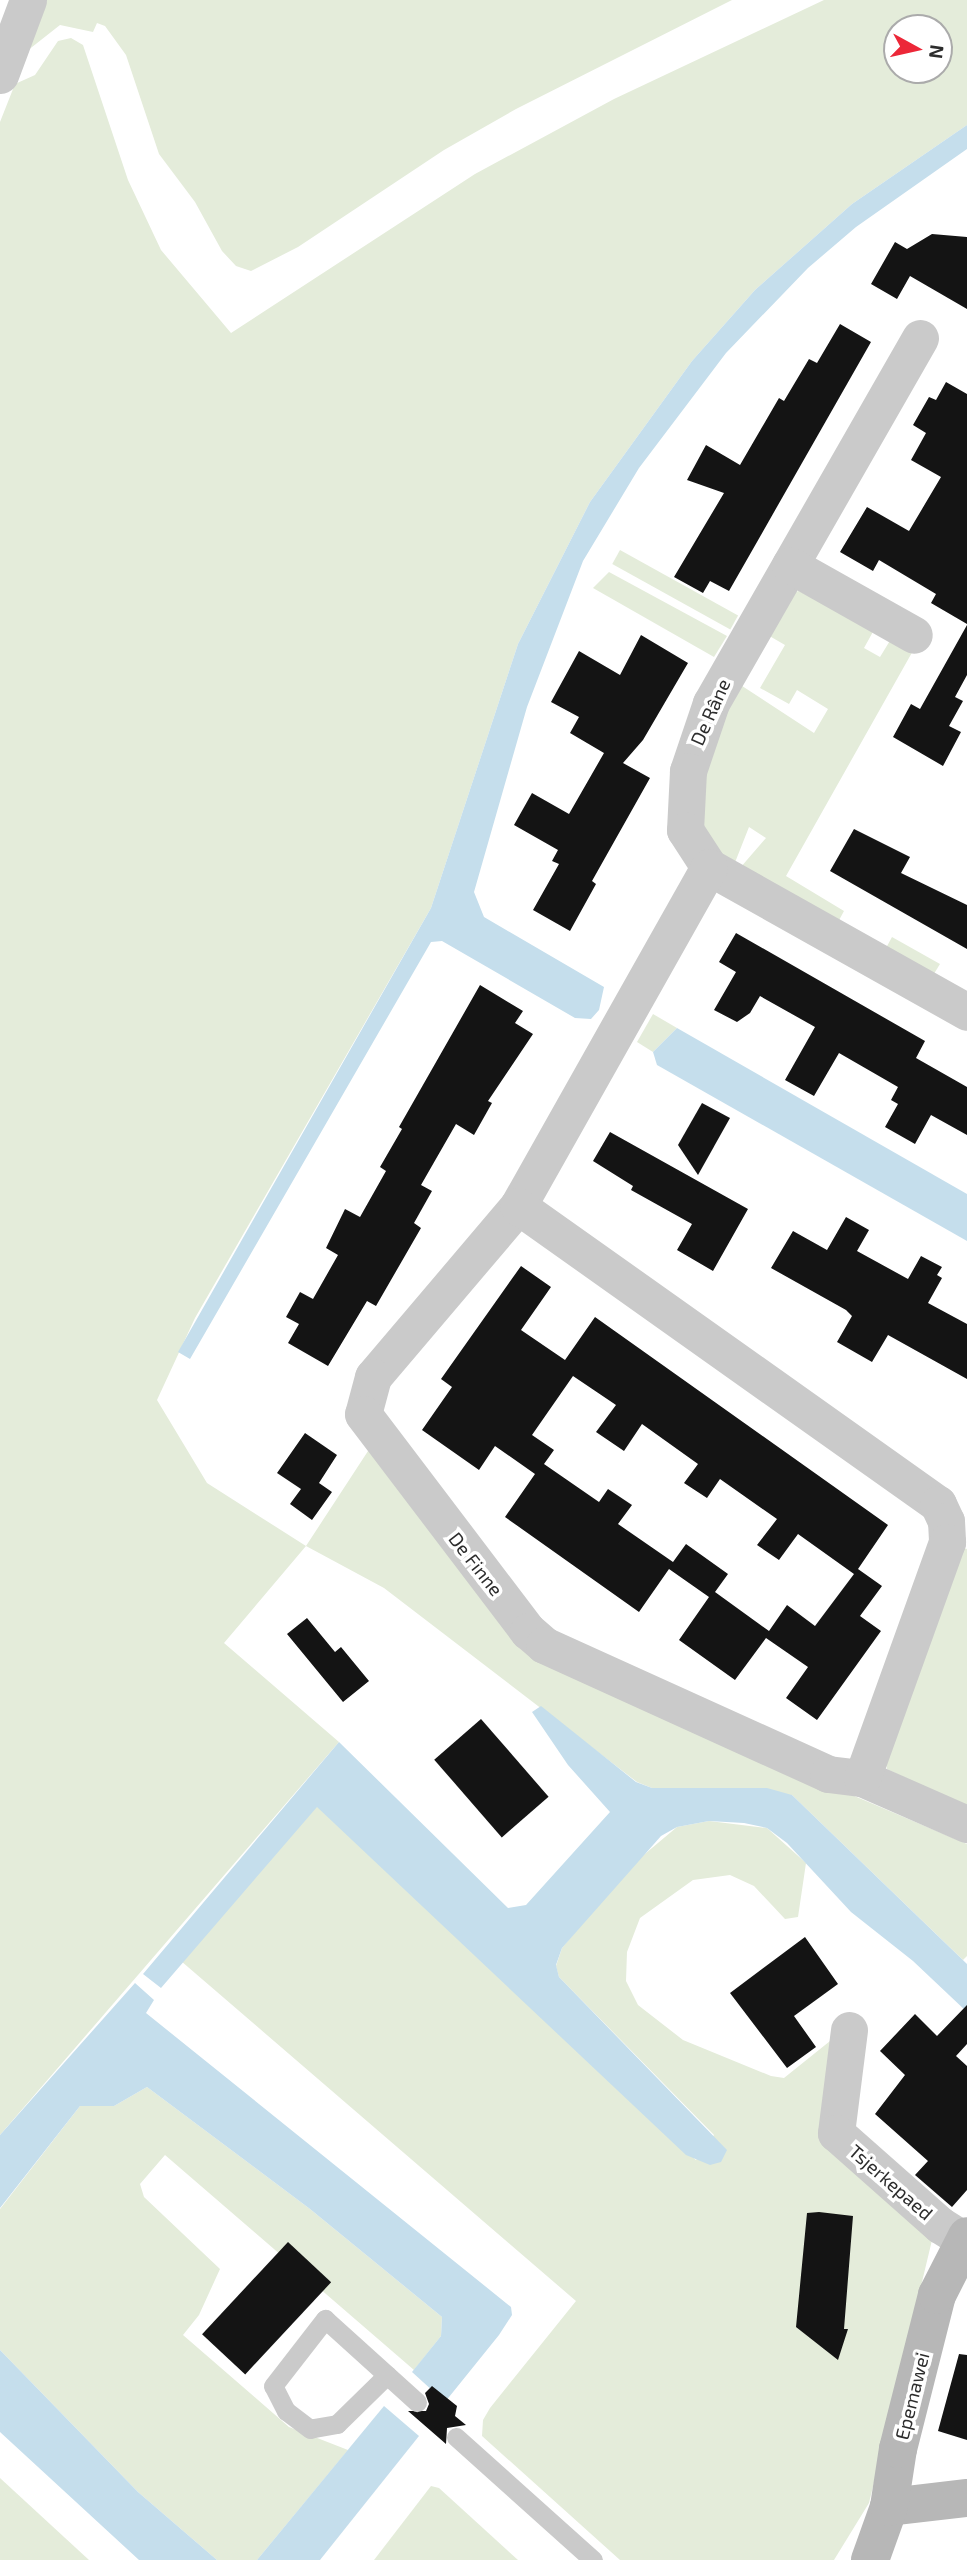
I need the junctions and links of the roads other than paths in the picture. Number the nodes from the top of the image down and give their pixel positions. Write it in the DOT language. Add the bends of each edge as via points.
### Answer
graph roads {
  1 [pos="28,0"];
  2 [pos="0,75"];
  3 [pos="920,338"];
  4 [pos="790,565"];
  5 [pos="914,635"];
  6 [pos="709,867"];
  7 [pos="967,1013"];
  8 [pos="518,1206"];
  9 [pos="862,1779"];
  10 [pos="967,1824"];
  11 [pos="849,2030"];
  12 [pos="966,2238"];
  13 [pos="387,2375"];
  14 [pos="417,2402"];
  15 [pos="456,2437"];
  16 [pos="967,2498"];
  17 [pos="889,2507"];
  18 [pos="593,2560"];
  19 [pos="870,2560"];
  1 -- 2 [label="street"];
  3 -- 4 [label="street, De Râne"];
  4 -- 5 [label="street"];
  4 -- 6 [label="street, De Râne" via="696,735 683,804 685,830"];
  6 -- 7 [label="street, De Râne"];
  6 -- 8 [label="street, De Finne"];
  8 -- 9 [label="street" via="939,1504 947,1542"];
  8 -- 9 [label="street, De Finne" via="373,1377 363,1413 369,1426 528,1631 544,1645 828,1774"];
  9 -- 10 [label="street, De Finne"];
  11 -- 12 [label="street, Tsjerkepaed" via="836,2133 929,2216"];
  12 -- 17 [label="street, Epemawei" via="937,2295 898,2449"];
  13 -- 13 [label="lane" via="325,2319 273,2386 286,2412 310,2429 337,2424"];
  13 -- 14 [label="lane"];
  15 -- 18 [label="lane"];
  16 -- 17 [label="street"];
  17 -- 19 [label="street, Epemawei"];
}
